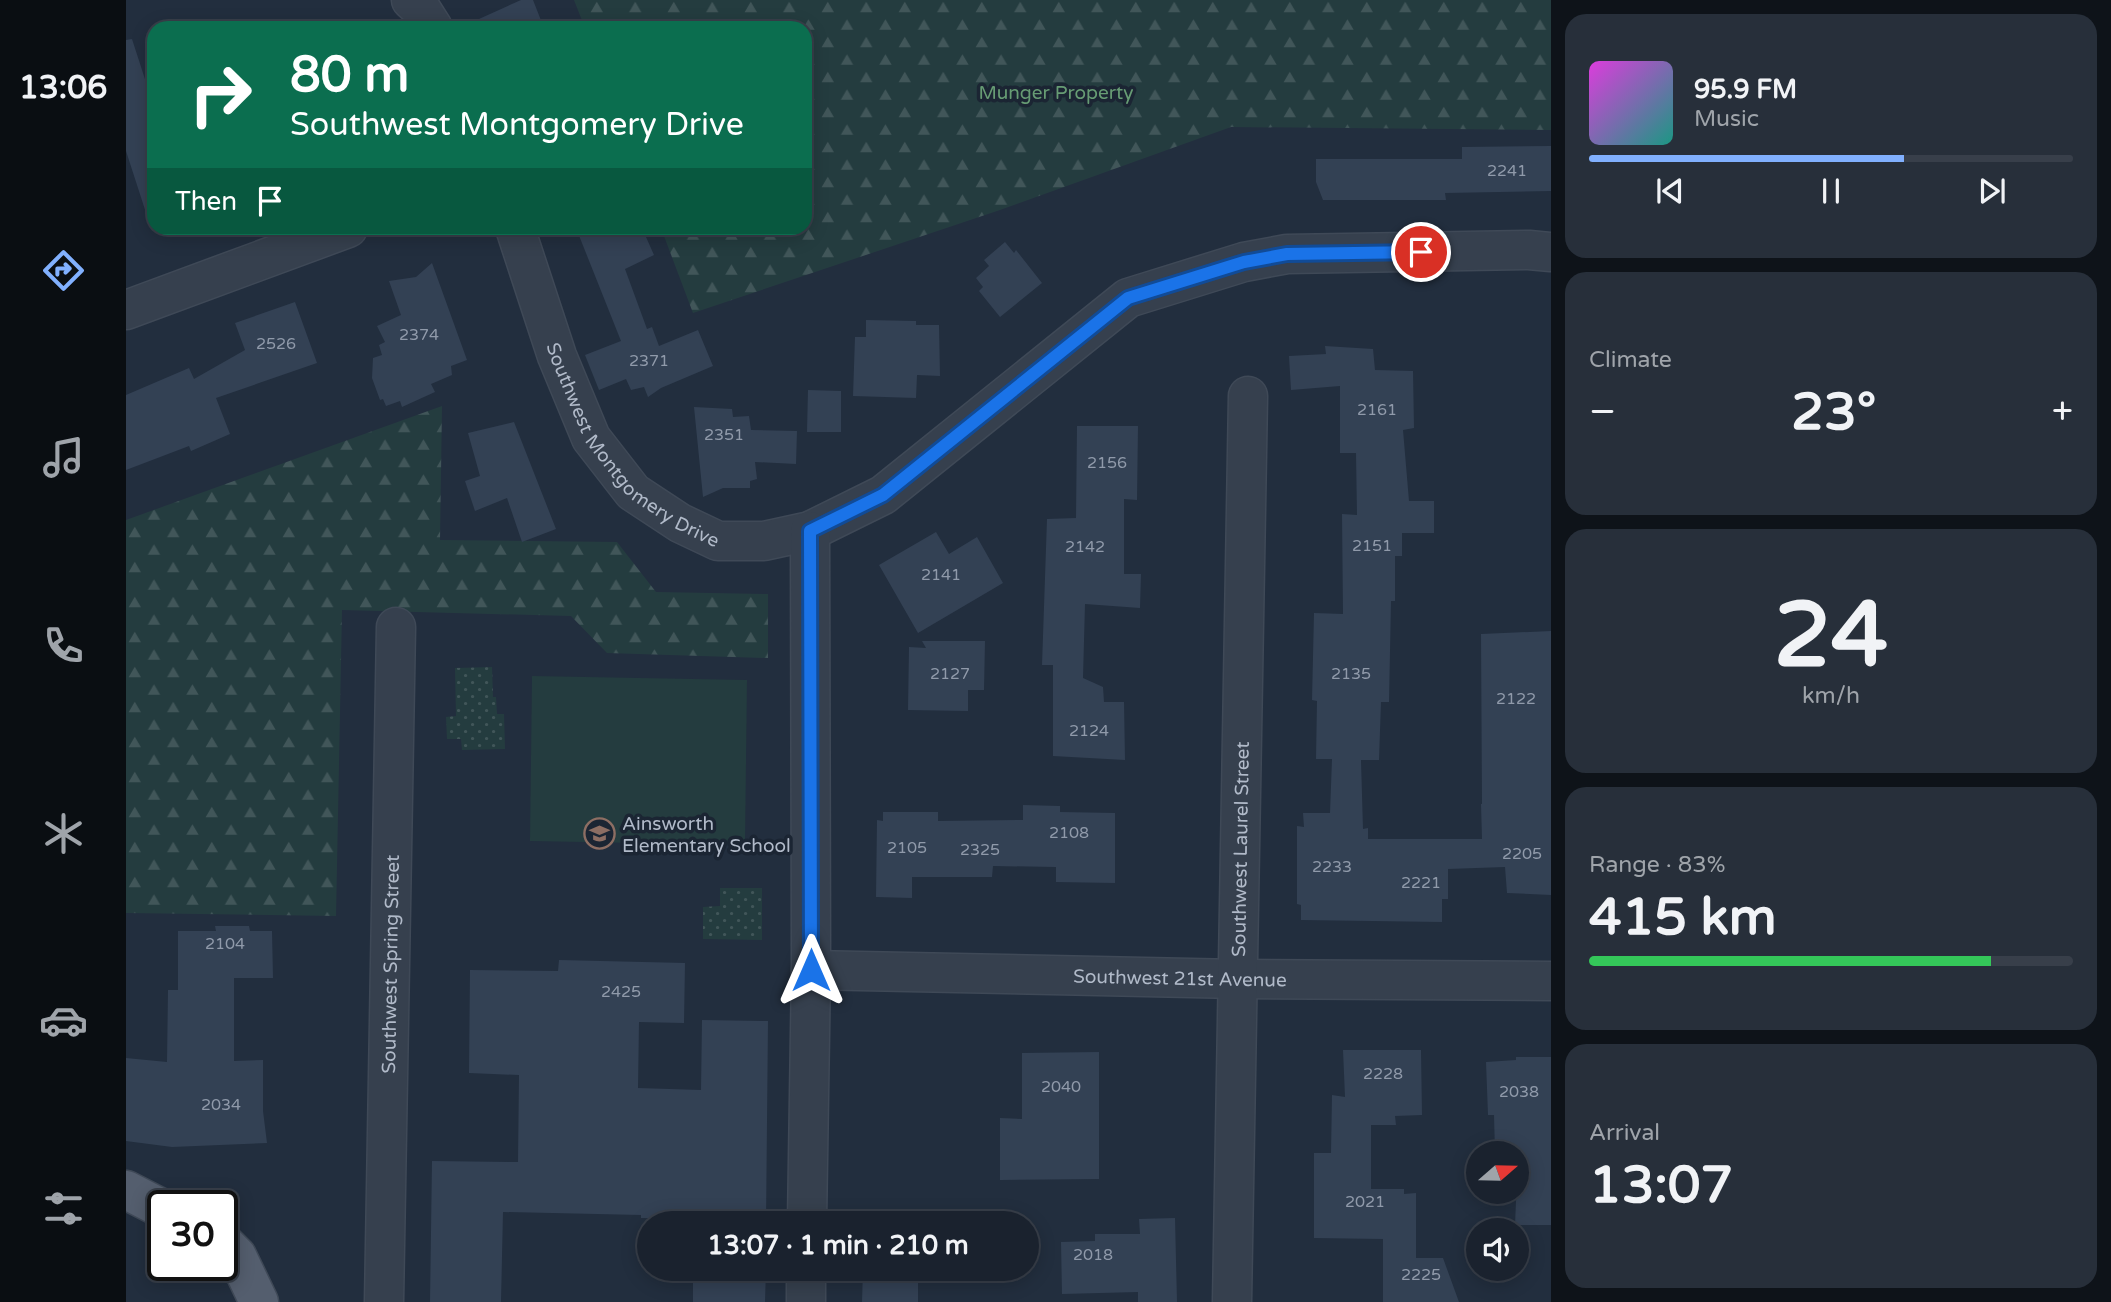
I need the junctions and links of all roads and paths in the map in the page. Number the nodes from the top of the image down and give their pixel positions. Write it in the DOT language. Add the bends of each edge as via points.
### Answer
graph roads {
  1 [pos="411,0"];
  2 [pos="429,21"];
  3 [pos="329,235"];
  4 [pos="518,235"];
  5 [pos="1551,252"];
  6 [pos="126,310"];
  7 [pos="1248,396"];
  8 [pos="810,531"];
  9 [pos="396,627"];
  10 [pos="811,970"];
  11 [pos="1238,979"];
  12 [pos="1551,981"];
  13 [pos="126,1190"];
  14 [pos="147,1201"];
  15 [pos="807,1211"];
  16 [pos="238,1258"];
  17 [pos="806,1281"];
  18 [pos="260,1302"];
  19 [pos="384,1302"];
  20 [pos="806,1302"];
  21 [pos="1232,1302"];
  1 -- 2 [label="street"];
  3 -- 6 [label="street"];
  4 -- 8 [label="street, Southwest Montgomery Drive" via="557,356 592,438 633,492 718,541 764,541"];
  5 -- 8 [label="street, Southwest Montgomery Drive" via="1287,254 1244,262 1128,298 883,495"];
  7 -- 11 [label="street, Southwest Laurel Street"];
  8 -- 10 [label="street"];
  9 -- 19 [label="street, Southwest Spring Street"];
  10 -- 11 [label="street, Southwest 21st Avenue"];
  10 -- 15 [label="street"];
  11 -- 12 [label="street, Southwest 21st Avenue"];
  11 -- 21 [label="street, Southwest Laurel Street"];
  13 -- 14 [label="main road"];
  16 -- 18 [label="main road"];
  17 -- 20 [label="street"];
}
